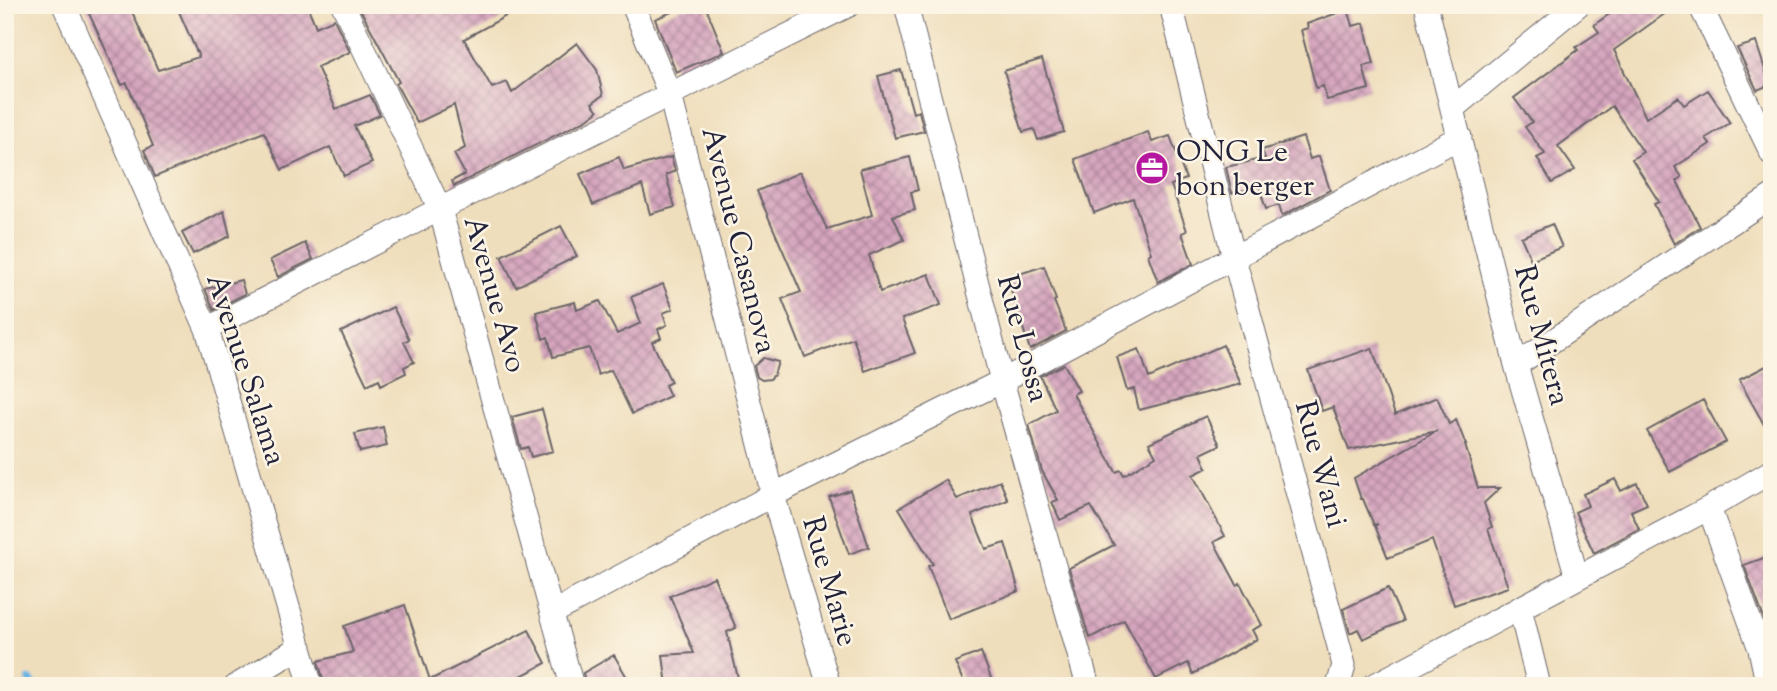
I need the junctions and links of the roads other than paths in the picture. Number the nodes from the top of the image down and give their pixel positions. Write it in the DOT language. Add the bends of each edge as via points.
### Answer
graph roads {
  1 [pos="64,5"];
  2 [pos="343,5"];
  3 [pos="633,5"];
  4 [pos="849,5"];
  5 [pos="906,5"];
  6 [pos="1171,5"];
  7 [pos="1426,5"];
  8 [pos="1578,5"];
  9 [pos="1700,5"];
  10 [pos="670,95"];
  11 [pos="1453,108"];
  12 [pos="1460,137"];
  13 [pos="1772,154"];
  14 [pos="1772,196"];
  15 [pos="440,209"];
  16 [pos="1234,258"];
  17 [pos="207,329"];
  18 [pos="1516,365"];
  19 [pos="1002,381"];
  20 [pos="1772,471"];
  21 [pos="773,495"];
  22 [pos="1709,508"];
  23 [pos="1577,577"];
  24 [pos="1520,608"];
  25 [pos="552,613"];
  26 [pos="300,647"];
  27 [pos="236,686"];
  28 [pos="311,686"];
  29 [pos="572,686"];
  30 [pos="829,686"];
  31 [pos="1088,686"];
  32 [pos="1338,686"];
  33 [pos="1373,686"];
  34 [pos="1539,686"];
  35 [pos="1769,686"];
  1 -- 17 [label="street, Avenue Salama"];
  2 -- 15 [label="street, Avenue Avo"];
  3 -- 10 [label="street, Avenue Casanova"];
  4 -- 10 [label="street"];
  5 -- 19 [label="street, Rue Lossa"];
  6 -- 16 [label="street, Rue Wani"];
  7 -- 11 [label="street, Rue Mitera"];
  8 -- 11 [label="street"];
  9 -- 13 [label="street"];
  10 -- 15 [label="street"];
  10 -- 21 [label="street, Avenue Casanova"];
  11 -- 12 [label="street, Rue Mitera"];
  12 -- 16 [label="street"];
  12 -- 18 [label="street, Rue Mitera"];
  14 -- 18 [label="street"];
  15 -- 17 [label="street"];
  15 -- 25 [label="street, Avenue Avo"];
  16 -- 19 [label="street"];
  16 -- 32 [label="street, Rue Wani" via="1344,665"];
  17 -- 26 [label="street, Avenue Salama"];
  18 -- 23 [label="street, Rue Mitera"];
  19 -- 21 [label="street"];
  19 -- 31 [label="street, Rue Lossa"];
  20 -- 22 [label="street"];
  21 -- 25 [label="street"];
  21 -- 30 [label="street, Rue Marie"];
  22 -- 23 [label="street"];
  22 -- 35 [label="street"];
  23 -- 24 [label="street"];
  24 -- 33 [label="street"];
  24 -- 34 [label="street"];
  25 -- 29 [label="street, Avenue Avo"];
  26 -- 27 [label="street"];
  26 -- 28 [label="street, Avenue Salama"];
}
